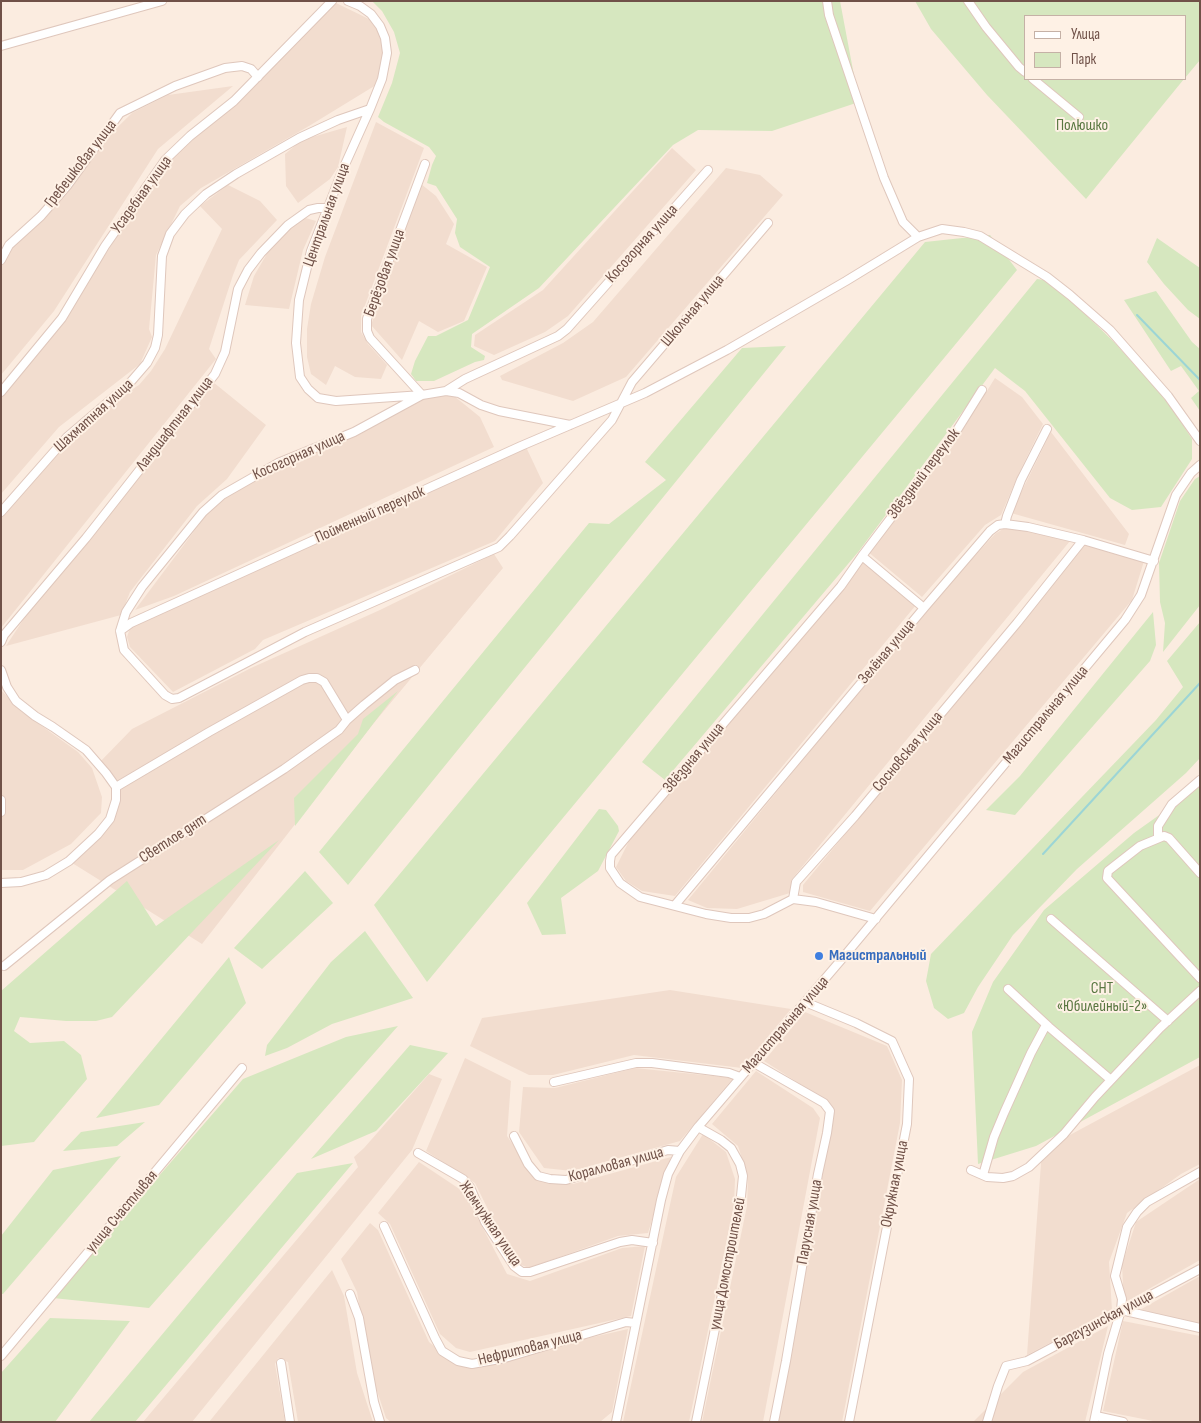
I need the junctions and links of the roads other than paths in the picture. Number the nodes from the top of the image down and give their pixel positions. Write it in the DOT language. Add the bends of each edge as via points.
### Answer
graph roads {
  1 [pos="162,1"];
  2 [pos="332,1"];
  3 [pos="348,1"];
  4 [pos="827,1"];
  5 [pos="968,1"];
  6 [pos="1,46"];
  7 [pos="1024,71"];
  8 [pos="258,77"];
  9 [pos="1034,80"];
  10 [pos="370,109"];
  11 [pos="1079,117"];
  12 [pos="425,164"];
  13 [pos="708,170"];
  14 [pos="327,208"];
  15 [pos="768,223"];
  16 [pos="918,237"];
  17 [pos="1,241"];
  18 [pos="9,245"];
  19 [pos="1,260"];
  20 [pos="982,390"];
  21 [pos="446,391"];
  22 [pos="1,392"];
  23 [pos="422,395"];
  24 [pos="621,402"];
  25 [pos="570,425"];
  26 [pos="1047,429"];
  27 [pos="1200,441"];
  28 [pos="1200,465"];
  29 [pos="1,512"];
  30 [pos="1005,524"];
  31 [pos="1083,540"];
  32 [pos="862,556"];
  33 [pos="1154,561"];
  34 [pos="924,608"];
  35 [pos="120,631"];
  36 [pos="1,642"];
  37 [pos="1,670"];
  38 [pos="415,670"];
  39 [pos="347,720"];
  40 [pos="1200,780"];
  41 [pos="116,787"];
  42 [pos="1,800"];
  43 [pos="1,812"];
  44 [pos="1158,838"];
  45 [pos="1200,873"];
  46 [pos="1,884"];
  47 [pos="793,899"];
  48 [pos="675,905"];
  49 [pos="876,919"];
  50 [pos="1051,919"];
  51 [pos="4,966"];
  52 [pos="1200,978"];
  53 [pos="1008,989"];
  54 [pos="1200,991"];
  55 [pos="805,1002"];
  56 [pos="1168,1021"];
  57 [pos="1046,1025"];
  58 [pos="754,1063"];
  59 [pos="242,1068"];
  60 [pos="740,1078"];
  61 [pos="1111,1080"];
  62 [pos="554,1082"];
  63 [pos="698,1127"];
  64 [pos="514,1136"];
  65 [pos="680,1150"];
  66 [pos="418,1153"];
  67 [pos="971,1170"];
  68 [pos="1200,1172"];
  69 [pos="983,1175"];
  70 [pos="384,1226"];
  71 [pos="653,1243"];
  72 [pos="1200,1269"];
  73 [pos="350,1294"];
  74 [pos="1121,1310"];
  75 [pos="636,1323"];
  76 [pos="1200,1328"];
  77 [pos="1,1356"];
  78 [pos="281,1363"];
  79 [pos="1095,1419"];
  80 [pos="290,1422"];
  81 [pos="380,1422"];
  82 [pos="617,1422"];
  83 [pos="696,1422"];
  84 [pos="774,1422"];
  85 [pos="849,1422"];
  86 [pos="987,1422"];
  87 [pos="1123,1422"];
  1 -- 6 [label="street"];
  2 -- 8 [label="street, Усадебная улица"];
  3 -- 10 [label="street, Центральная улица" via="371,14 385,38 387,53 382,79"];
  4 -- 16 [label="street" via="884,178 903,222"];
  5 -- 7 [label="street"];
  8 -- 18 [label="street, Гребешковая улица" via="251,69 242,66 225,68 175,86 120,113 67,186"];
  8 -- 22 [label="street, Усадебная улица" via="165,160 105,246 62,318"];
  9 -- 11 [label="street"];
  10 -- 14 [label="street, Центральная улица"];
  10 -- 29 [label="street, Шахматная улица" via="300,138 236,174 206,194 185,214 170,234 162,256 155,348 137,376 67,437"];
  12 -- 23 [label="street, Берёзовая улица" via="367,319 370,338"];
  13 -- 21 [label="street, Косогорная улица" via="567,329"];
  14 -- 23 [label="street, Центральная улица" via="311,251 299,300 296,343 300,377 318,398 336,402"];
  14 -- 36 [label="street, Ландшафтная улица" via="309,210 288,225 248,270 238,289 225,352 215,374"];
  15 -- 24 [label="street, Школьная улица" via="632,382"];
  16 -- 24 [label="street, Пойменный переулок" via="727,350"];
  16 -- 27 [label="street, Пойменный переулок" via="942,229 980,236 1047,277 1110,330 1168,396"];
  17 -- 18 [label="street"];
  18 -- 19 [label="street, Гребешковая улица"];
  20 -- 32 [label="street, Звёздный переулок" via="943,451"];
  21 -- 23 [label="street, Центральная улица"];
  21 -- 25 [label="street" via="459,393 499,411"];
  23 -- 35 [label="street, Косогорная улица" via="354,432 278,462 222,495 203,512 142,587 126,612"];
  24 -- 25 [label="street, Пойменный переулок"];
  24 -- 35 [label="street, Школьная улица" via="612,420 499,546 305,632 179,698 172,700 165,695 124,650"];
  25 -- 35 [label="street, Пойменный переулок" via="140,619"];
  26 -- 30 [label="street" via="1021,480"];
  28 -- 33 [label="street, Магистральная улица" via="1176,495"];
  30 -- 31 [label="street"];
  30 -- 34 [label="street, Зелёная улица" via="990,531"];
  31 -- 33 [label="street"];
  31 -- 47 [label="street, Сосновская улица" via="855,816 798,879"];
  32 -- 34 [label="street"];
  32 -- 48 [label="street, Звёздная улица" via="841,586 611,855 610,868 620,883 640,897"];
  33 -- 49 [label="street, Магистральная улица" via="1141,595 1125,620"];
  34 -- 48 [label="street, Зелёная улица"];
  37 -- 41 [label="street" via="16,701 86,750"];
  38 -- 39 [label="street, Светлое днт" via="390,684"];
  39 -- 41 [label="street" via="324,682 309,678"];
  39 -- 51 [label="street, Светлое днт" via="339,730 284,768 110,880"];
  40 -- 44 [label="street" via="1172,804 1158,826"];
  41 -- 46 [label="street" via="110,819 79,853 46,875"];
  42 -- 43 [label="street"];
  44 -- 45 [label="street" via="1168,838"];
  44 -- 52 [label="street" via="1140,846 1108,871 1107,878"];
  47 -- 48 [label="street, Звёздная улица" via="749,918 706,914"];
  47 -- 49 [label="street"];
  49 -- 55 [label="street, Магистральная улица"];
  50 -- 56 [label="street"];
  53 -- 57 [label="street"];
  54 -- 56 [label="street"];
  55 -- 58 [label="street, Магистральная улица"];
  55 -- 85 [label="street, Окружная улица" via="892,1041 909,1079 907,1124"];
  56 -- 61 [label="street"];
  57 -- 61 [label="street"];
  57 -- 69 [label="street" via="1004,1113"];
  58 -- 60 [label="street, Магистральная улица"];
  58 -- 84 [label="street, Парусная улица" via="824,1103 830,1111"];
  59 -- 77 [label="street, улица Счастливая"];
  60 -- 62 [label="street" via="729,1073 636,1063"];
  60 -- 63 [label="street, Магистральная улица"];
  61 -- 69 [label="street" via="1064,1134 1029,1167 1002,1178"];
  63 -- 65 [label="street, Магистральная улица"];
  63 -- 83 [label="street, улица Домостроителей" via="731,1148 743,1176 740,1206"];
  64 -- 65 [label="street, Коралловая улица" via="538,1176 550,1179 566,1180 668,1150"];
  65 -- 71 [label="street, Магистральная улица" via="660,1200"];
  66 -- 71 [label="street, Жемчужная улица" via="463,1179 470,1187 485,1222 514,1266 522,1272 620,1242"];
  67 -- 69 [label="street"];
  68 -- 74 [label="street" via="1147,1202 1128,1227 1115,1276 1122,1299"];
  70 -- 75 [label="street, Нефритовая улица" via="442,1351 458,1361 472,1364 505,1358 626,1322"];
  71 -- 75 [label="street, Магистральная улица"];
  72 -- 74 [label="street, Баргузинская улица"];
  73 -- 81 [label="street" via="359,1318"];
  74 -- 76 [label="street"];
  74 -- 79 [label="street"];
  74 -- 86 [label="street, Баргузинская улица" via="1027,1361 1006,1366"];
  75 -- 82 [label="street, Магистральная улица"];
  78 -- 80 [label="street"];
  79 -- 87 [label="street"];
}
